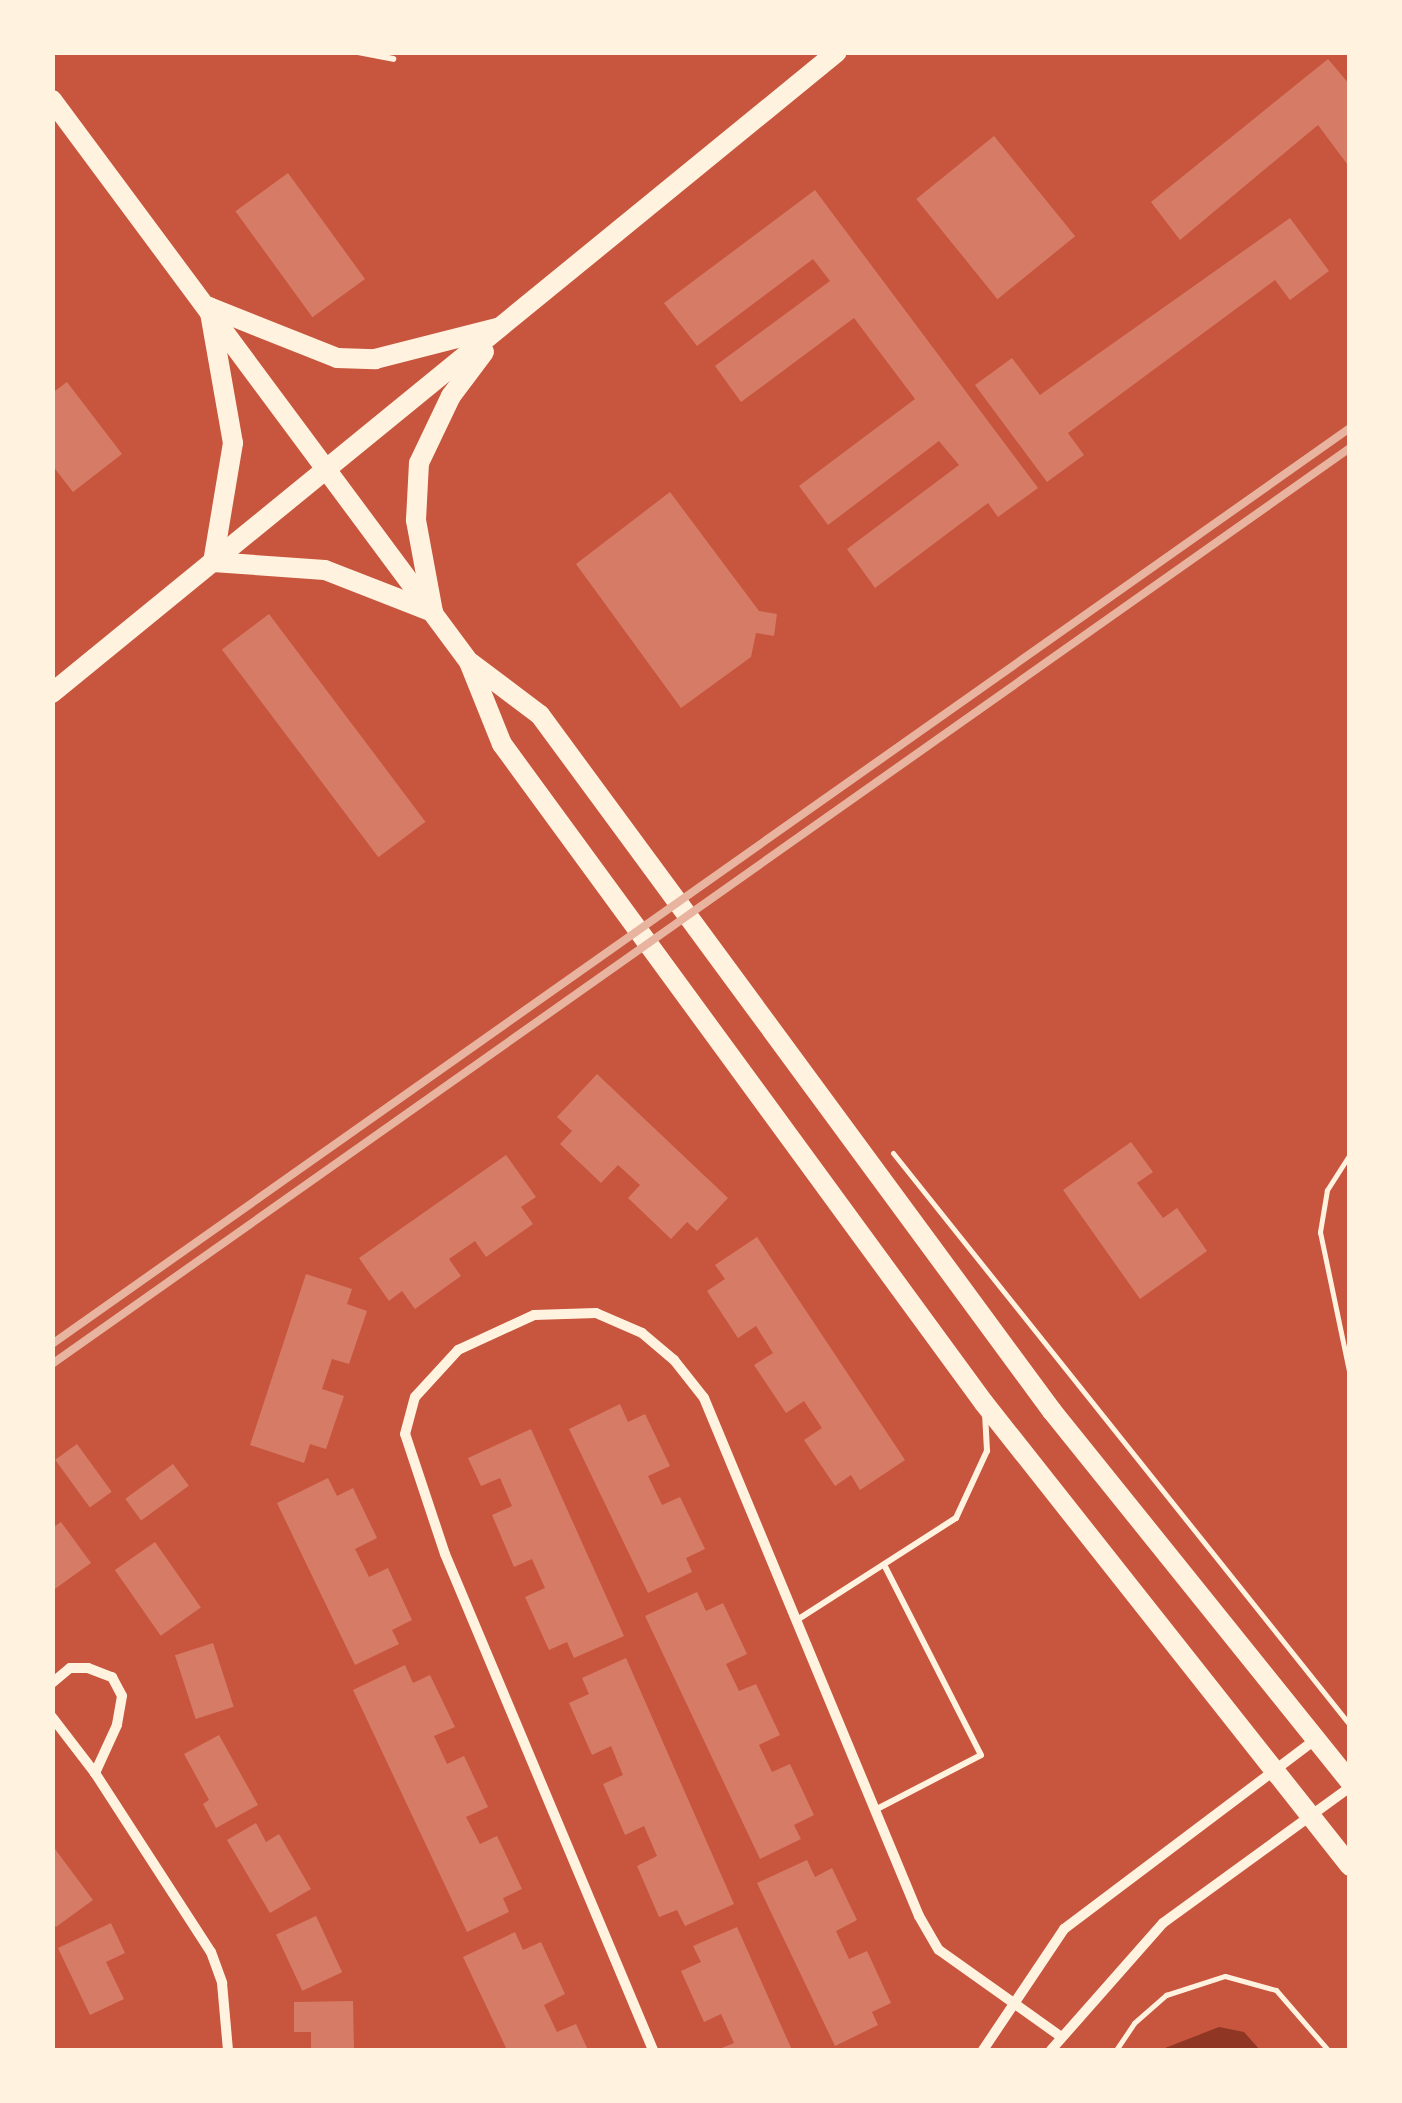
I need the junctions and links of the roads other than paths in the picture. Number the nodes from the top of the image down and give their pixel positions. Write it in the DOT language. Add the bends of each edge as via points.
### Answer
graph roads {
  1 [pos="358,52"];
  2 [pos="836,52"];
  3 [pos="393,59"];
  4 [pos="52,100"];
  5 [pos="209,307"];
  6 [pos="504,326"];
  7 [pos="329,467"];
  8 [pos="213,562"];
  9 [pos="433,612"];
  10 [pos="469,662"];
  11 [pos="52,693"];
  12 [pos="984,1403"];
  13 [pos="884,1565"];
  14 [pos="797,1620"];
  15 [pos="52,1683"];
  16 [pos="52,1718"];
  17 [pos="1316,1740"];
  18 [pos="1274,1770"];
  19 [pos="94,1773"];
  20 [pos="1350,1785"];
  21 [pos="875,1810"];
  22 [pos="1308,1816"];
  23 [pos="1350,1866"];
  24 [pos="1011,2000"];
  25 [pos="1060,2036"];
  26 [pos="228,2050"];
  27 [pos="653,2050"];
  28 [pos="983,2050"];
  29 [pos="1050,2050"];
  1 -- 3 [label="lane"];
  2 -- 6 [label="main road"];
  4 -- 5 [label="main road"];
  5 -- 6 [label="main road" via="337,358 375,359"];
  5 -- 7 [label="main road"];
  5 -- 8 [label="main road" via="233,442"];
  6 -- 7 [label="main road"];
  6 -- 9 [label="main road" via="452,396 419,463 416,520"];
  7 -- 8 [label="main road"];
  7 -- 9 [label="main road"];
  8 -- 9 [label="main road" via="325,570"];
  8 -- 11 [label="main road"];
  9 -- 10 [label="main road"];
  10 -- 12 [label="main road" via="502,744"];
  10 -- 17 [label="main road" via="540,715 1052,1411"];
  12 -- 13 [label="lane" via="986,1450 968,1504"];
  12 -- 18 [label="main road"];
  13 -- 14 [label="lane"];
  13 -- 21 [label="lane" via="981,1754"];
  14 -- 21 [label="street"];
  14 -- 27 [label="street" via="704,1398 642,1333 596,1313 534,1316 458,1350 415,1397 406,1434 445,1554"];
  15 -- 19 [label="street" via="70,1668 88,1668 112,1677 122,1696 118,1725"];
  16 -- 19 [label="street"];
  17 -- 18 [label="street"];
  17 -- 20 [label="main road"];
  18 -- 22 [label="main road"];
  18 -- 24 [label="street" via="1092,1904 1039,1959"];
  19 -- 26 [label="street" via="212,1952"];
  20 -- 22 [label="street"];
  21 -- 24 [label="street" via="940,1950"];
  22 -- 23 [label="main road"];
  22 -- 25 [label="street" via="1163,1923"];
  24 -- 25 [label="street"];
  24 -- 28 [label="street"];
  25 -- 29 [label="street"];
}
